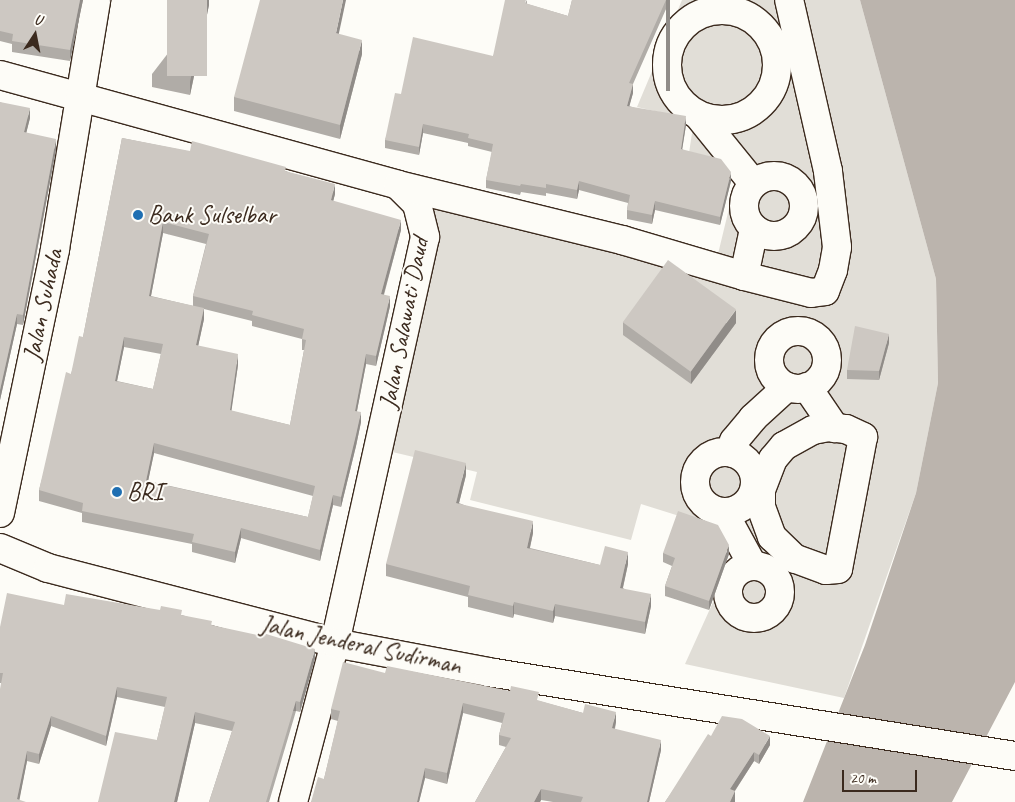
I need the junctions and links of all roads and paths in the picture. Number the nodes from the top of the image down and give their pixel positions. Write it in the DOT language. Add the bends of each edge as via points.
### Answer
graph roads {
  1 [pos="96,0"];
  2 [pos="789,0"];
  3 [pos="734,6"];
  4 [pos="0,75"];
  5 [pos="82,97"];
  6 [pos="723,130"];
  7 [pos="753,183"];
  8 [pos="398,185"];
  9 [pos="754,229"];
  10 [pos="744,276"];
  11 [pos="811,292"];
  12 [pos="806,332"];
  13 [pos="797,387"];
  14 [pos="835,428"];
  15 [pos="733,453"];
  16 [pos="724,512"];
  17 [pos="0,513"];
  18 [pos="0,548"];
  19 [pos="753,566"];
  20 [pos="810,566"];
  21 [pos="777,605"];
  22 [pos="335,643"];
  23 [pos="1015,756"];
  24 [pos="292,802"];
  1 -- 5 [label="main road, Jalan Suhada"];
  2 -- 11 [label="main road" via="828,171 837,247 825,291"];
  3 -- 6 [label="main road" via="759,24 772,42 778,64 776,78 762,103"];
  3 -- 6 [label="main road" via="690,20 672,42 667,70 677,96 698,114 706,128"];
  4 -- 5 [label="main road, Jalan Salawati Daud"];
  5 -- 8 [label="main road, Jalan Salawati Daud"];
  5 -- 17 [label="main road, Jalan Suhada" via="56,249"];
  6 -- 7 [label="main road"];
  7 -- 9 [label="main road" via="744,200 743,210"];
  7 -- 9 [label="main road" via="771,175 790,180 800,192 804,207 796,227 787,234 776,236"];
  8 -- 10 [label="main road" via="622,240"];
  8 -- 22 [label="main road, Jalan Salawati Daud" via="418,204 425,237"];
  9 -- 10 [label="main road"];
  10 -- 11 [label="main road"];
  11 -- 12 [label="main road"];
  12 -- 13 [label="main road" via="816,337 827,355 822,376"];
  12 -- 13 [label="main road" via="787,333 773,346 770,355 773,374"];
  13 -- 14 [label="main road"];
  13 -- 15 [label="main road" via="753,418 734,441"];
  14 -- 20 [label="main road" via="846,428 864,437 838,569"];
  14 -- 20 [label="main road" via="813,430 784,446 773,459 761,490 761,507 772,537 789,554"];
  15 -- 16 [label="main road" via="751,466 755,488 744,507"];
  15 -- 16 [label="main road" via="718,453 704,460 695,478 695,488 702,502 715,511"];
  16 -- 19 [label="main road"];
  18 -- 22 [label="main road, Jalan Jenderal Sudirman" via="48,568"];
  19 -- 21 [label="main road" via="764,567 777,579 780,587"];
  19 -- 21 [label="main road" via="743,568 732,579 728,594 731,605 749,618 770,613"];
  20 -- 21 [label="main road" via="801,583"];
  22 -- 23 [label="main road, Jalan Jenderal Sudirman"];
  22 -- 24 [label="main road, Jalan Salawati Daud"];
}
